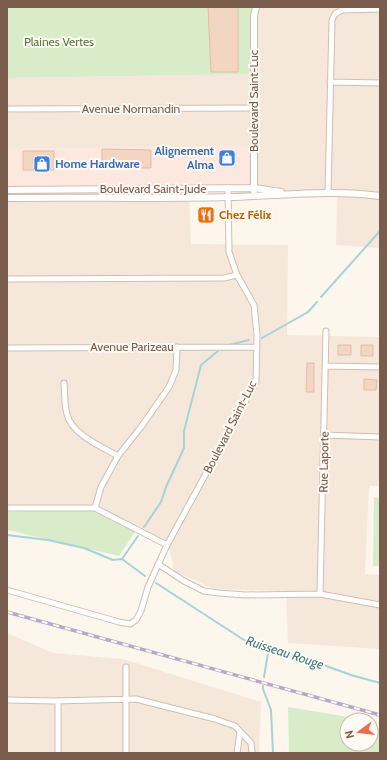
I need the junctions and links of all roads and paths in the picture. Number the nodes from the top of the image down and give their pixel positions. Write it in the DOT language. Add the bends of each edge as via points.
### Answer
graph roads {
  1 [pos="256,7"];
  2 [pos="380,9"];
  3 [pos="330,82"];
  4 [pos="380,83"];
  5 [pos="254,108"];
  6 [pos="7,109"];
  7 [pos="254,188"];
  8 [pos="228,189"];
  9 [pos="7,190"];
  10 [pos="328,193"];
  11 [pos="299,194"];
  12 [pos="254,196"];
  13 [pos="380,196"];
  14 [pos="228,197"];
  15 [pos="7,198"];
  16 [pos="237,275"];
  17 [pos="7,279"];
  18 [pos="326,331"];
  19 [pos="177,347"];
  20 [pos="257,347"];
  21 [pos="7,348"];
  22 [pos="325,366"];
  23 [pos="380,367"];
  24 [pos="64,383"];
  25 [pos="324,435"];
  26 [pos="380,437"];
  27 [pos="118,456"];
  28 [pos="7,508"];
  29 [pos="95,508"];
  30 [pos="167,545"];
  31 [pos="158,564"];
  32 [pos="7,590"];
  33 [pos="320,594"];
  34 [pos="380,605"];
  35 [pos="126,667"];
  36 [pos="125,699"];
  37 [pos="7,700"];
  38 [pos="58,701"];
  39 [pos="240,732"];
  40 [pos="58,753"];
  41 [pos="126,753"];
  42 [pos="237,753"];
  43 [pos="252,753"];
  1 -- 5 [label="street, Boulevard Saint-Luc"];
  2 -- 3 [label="street" via="342,10 334,14"];
  3 -- 4 [label="street"];
  3 -- 10 [label="street"];
  5 -- 6 [label="street, Avenue Normandin"];
  5 -- 7 [label="street, Boulevard Saint-Luc"];
  7 -- 8 [label="street, Boulevard Saint-Jude"];
  7 -- 11 [label="street, Boulevard Saint-Jude"];
  7 -- 12 [label="street, Boulevard Saint-Luc"];
  8 -- 9 [label="street, Boulevard Saint-Jude"];
  8 -- 14 [label="street, Boulevard Saint-Luc"];
  10 -- 11 [label="street, Boulevard Saint-Jude"];
  10 -- 13 [label="street, Boulevard Saint-Jude"];
  11 -- 12 [label="street, Boulevard Saint-Jude"];
  12 -- 14 [label="street, Boulevard Saint-Jude"];
  14 -- 15 [label="street, Boulevard Saint-Jude"];
  14 -- 16 [label="street, Boulevard Saint-Luc" via="229,252"];
  16 -- 17 [label="street" via="224,278"];
  16 -- 20 [label="street, Boulevard Saint-Luc" via="254,305"];
  18 -- 22 [label="street, Rue Laporte"];
  19 -- 20 [label="street, Avenue Parizeau"];
  19 -- 21 [label="street, Avenue Parizeau"];
  19 -- 27 [label="street" via="176,370 169,387"];
  20 -- 30 [label="street, Boulevard Saint-Luc" via="256,382"];
  22 -- 23 [label="street"];
  22 -- 25 [label="street, Rue Laporte"];
  24 -- 27 [label="street" via="70,424 79,433"];
  25 -- 26 [label="street"];
  25 -- 33 [label="street, Rue Laporte"];
  27 -- 29 [label="street" via="101,487"];
  28 -- 29 [label="street"];
  29 -- 30 [label="street"];
  30 -- 31 [label="street, Boulevard Saint-Luc"];
  31 -- 32 [label="street, Boulevard Saint-Luc" via="138,616 130,624"];
  31 -- 33 [label="street" via="204,591 245,595"];
  33 -- 34 [label="street"];
  35 -- 36 [label="street"];
  36 -- 38 [label="street"];
  36 -- 39 [label="street" via="215,719 235,726"];
  36 -- 41 [label="street"];
  37 -- 38 [label="street"];
  38 -- 40 [label="street"];
  39 -- 42 [label="street"];
  39 -- 43 [label="street" via="251,743"];
}
